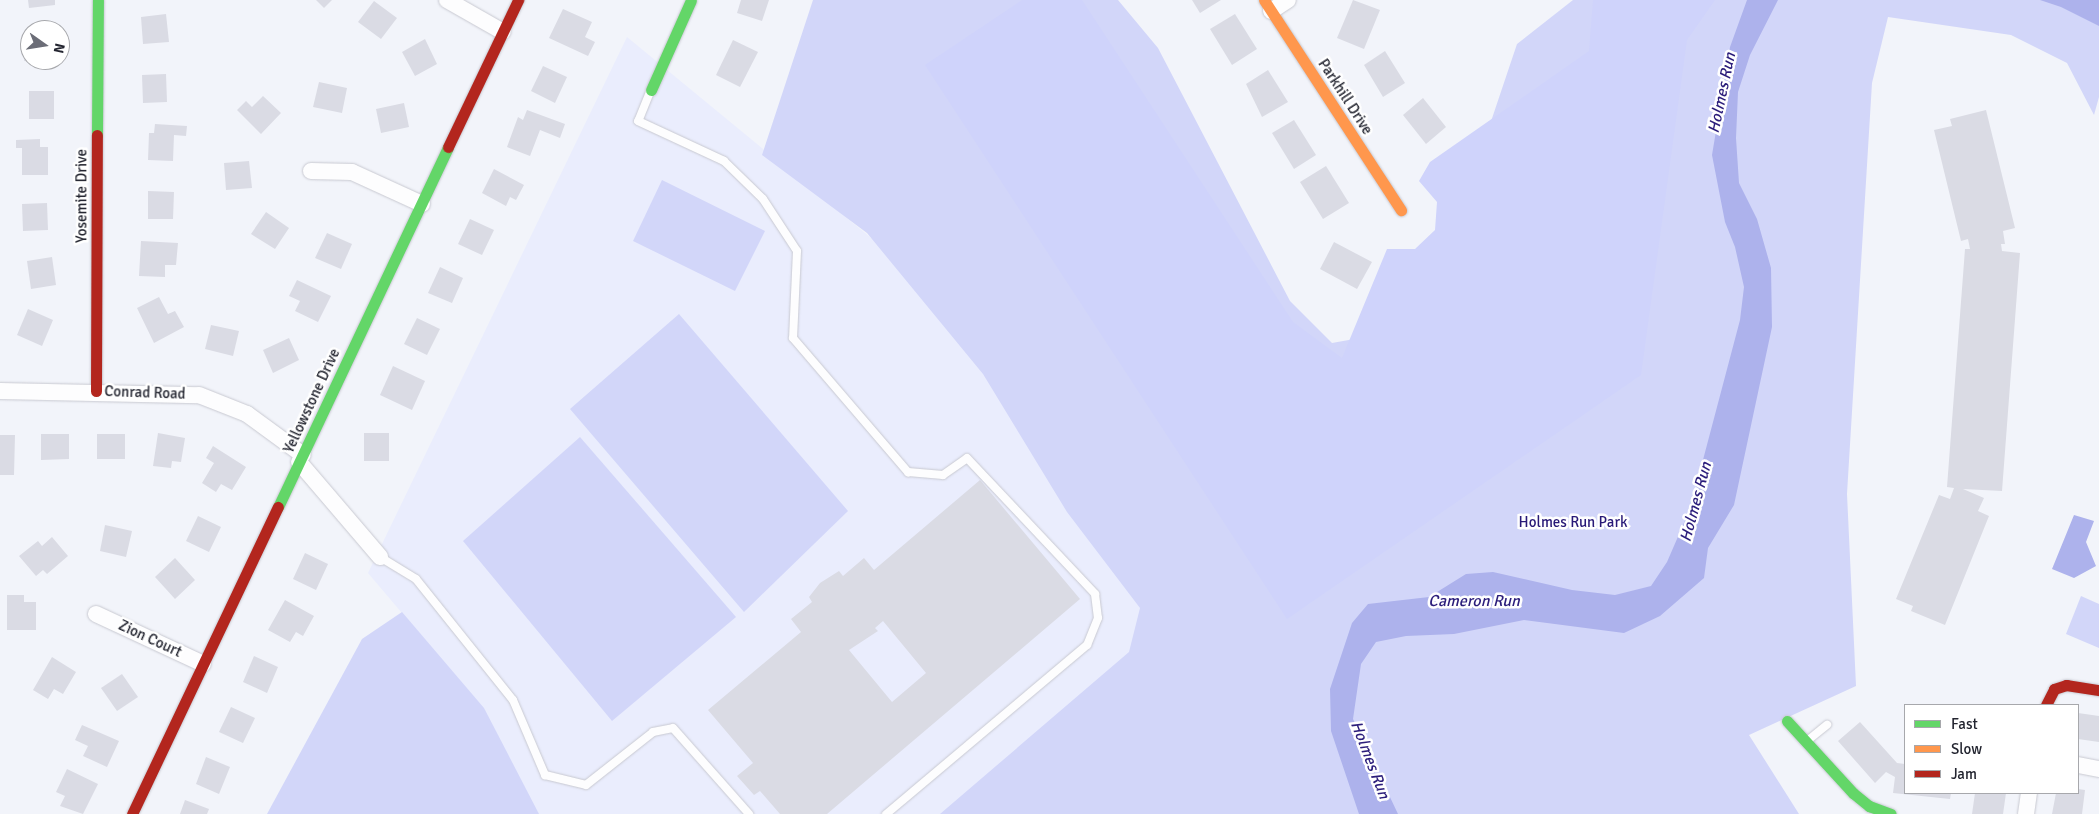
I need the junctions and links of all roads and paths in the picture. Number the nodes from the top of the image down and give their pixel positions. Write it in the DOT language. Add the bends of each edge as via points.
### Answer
graph roads {
  1 [pos="98,0"];
  2 [pos="447,0"];
  3 [pos="518,0"];
  4 [pos="691,0"];
  5 [pos="1288,0"];
  6 [pos="1268,6"];
  7 [pos="503,32"];
  8 [pos="651,90"];
  9 [pos="311,171"];
  10 [pos="422,204"];
  11 [pos="1401,210"];
  12 [pos="0,391"];
  13 [pos="96,391"];
  14 [pos="301,458"];
  15 [pos="380,557"];
  16 [pos="96,614"];
  17 [pos="203,664"];
  18 [pos="2099,690"];
  19 [pos="2046,704"];
  20 [pos="1787,721"];
  21 [pos="1827,725"];
  22 [pos="1806,741"];
  23 [pos="2079,766"];
  24 [pos="2099,769"];
  25 [pos="2029,794"];
  26 [pos="132,814"];
  27 [pos="749,814"];
  28 [pos="886,814"];
  29 [pos="1891,814"];
  30 [pos="2026,814"];
  1 -- 13 [label="street, Yosemite Drive"];
  2 -- 7 [label="street"];
  3 -- 7 [label="street, Yellowstone Drive"];
  4 -- 8 [label="street"];
  5 -- 6 [label="street"];
  6 -- 11 [label="street, Parkhill Drive"];
  7 -- 10 [label="street, Yellowstone Drive"];
  8 -- 28 [label="lane" via="638,121 724,161 763,199 797,251 794,338 908,472 942,475 967,458 1095,594 1098,618 1087,645"];
  9 -- 10 [label="street" via="352,172"];
  10 -- 14 [label="street, Yellowstone Drive"];
  12 -- 13 [label="street, Conrad Road"];
  13 -- 14 [label="street, Conrad Road" via="173,392 226,403 247,414"];
  14 -- 15 [label="street, Conrad Road"];
  14 -- 17 [label="street, Yellowstone Drive"];
  15 -- 27 [label="lane" via="416,579 513,700 545,775 586,785 653,732 673,728"];
  16 -- 17 [label="street, Zion Court"];
  17 -- 26 [label="street, Yellowstone Drive"];
  18 -- 19 [label="street" via="2066,685 2054,689"];
  20 -- 22 [label="street"];
  21 -- 22 [label="lane"];
  22 -- 29 [label="street" via="1853,793 1869,806"];
  23 -- 24 [label="street"];
  25 -- 30 [label="street"];
}
